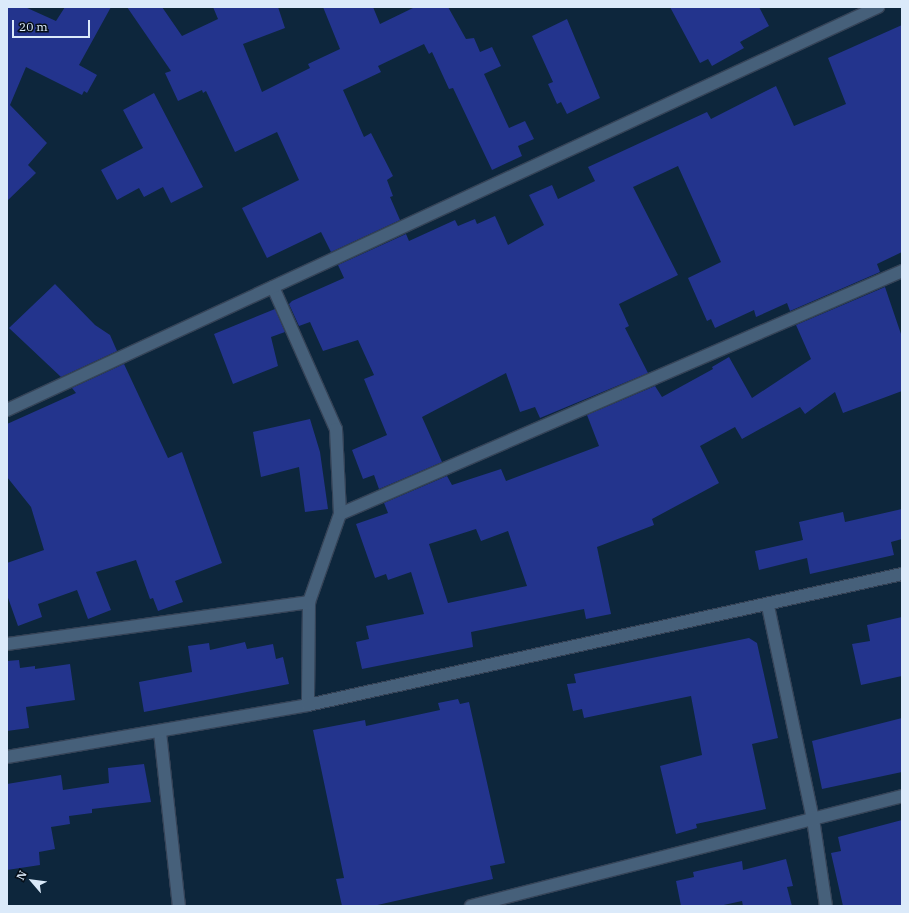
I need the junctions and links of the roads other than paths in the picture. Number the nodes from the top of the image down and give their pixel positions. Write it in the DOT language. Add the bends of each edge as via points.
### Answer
graph roads {
  1 [pos="878,7"];
  2 [pos="902,271"];
  3 [pos="273,287"];
  4 [pos="7,410"];
  5 [pos="340,514"];
  6 [pos="902,574"];
  7 [pos="309,602"];
  8 [pos="768,606"];
  9 [pos="7,644"];
  10 [pos="308,705"];
  11 [pos="160,732"];
  12 [pos="7,757"];
  13 [pos="902,796"];
  14 [pos="813,819"];
  15 [pos="179,906"];
  16 [pos="471,906"];
  17 [pos="826,906"];
  1 -- 3 [label="street"];
  2 -- 5 [label="street"];
  3 -- 4 [label="street"];
  3 -- 5 [label="street" via="336,429"];
  5 -- 7 [label="street"];
  6 -- 8 [label="street"];
  7 -- 9 [label="street"];
  7 -- 10 [label="street"];
  8 -- 10 [label="street"];
  8 -- 14 [label="street"];
  10 -- 11 [label="street"];
  11 -- 12 [label="street"];
  11 -- 15 [label="street"];
  13 -- 14 [label="street"];
  14 -- 16 [label="street"];
  14 -- 17 [label="street"];
}
